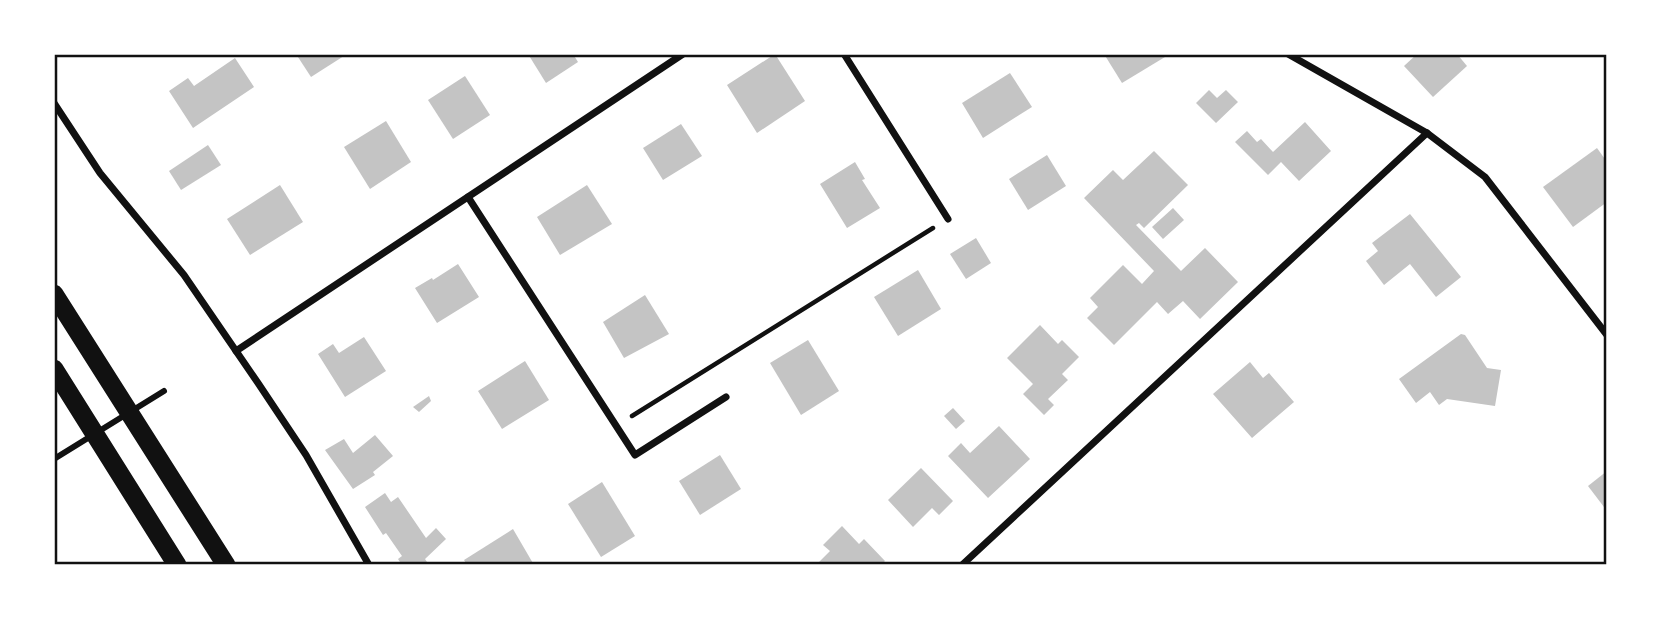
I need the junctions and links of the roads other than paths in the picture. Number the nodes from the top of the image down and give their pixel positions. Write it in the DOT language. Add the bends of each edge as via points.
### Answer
graph roads {
  1 [pos="683,54"];
  2 [pos="844,54"];
  3 [pos="1288,54"];
  4 [pos="54,103"];
  5 [pos="1427,133"];
  6 [pos="468,197"];
  7 [pos="948,219"];
  8 [pos="54,294"];
  9 [pos="1607,335"];
  10 [pos="236,351"];
  11 [pos="54,369"];
  12 [pos="163,391"];
  13 [pos="726,397"];
  14 [pos="54,459"];
  15 [pos="177,565"];
  16 [pos="226,565"];
  17 [pos="369,565"];
  18 [pos="961,565"];
  1 -- 6 [label="street"];
  2 -- 7 [label="street"];
  3 -- 5 [label="street"];
  4 -- 10 [label="street" via="100,173 184,275"];
  5 -- 9 [label="street" via="1485,177"];
  5 -- 18 [label="street"];
  6 -- 10 [label="street"];
  6 -- 13 [label="street" via="635,455"];
  8 -- 16 [label="highway"];
  10 -- 17 [label="street" via="306,455"];
  11 -- 15 [label="highway"];
  12 -- 14 [label="street"];
}
